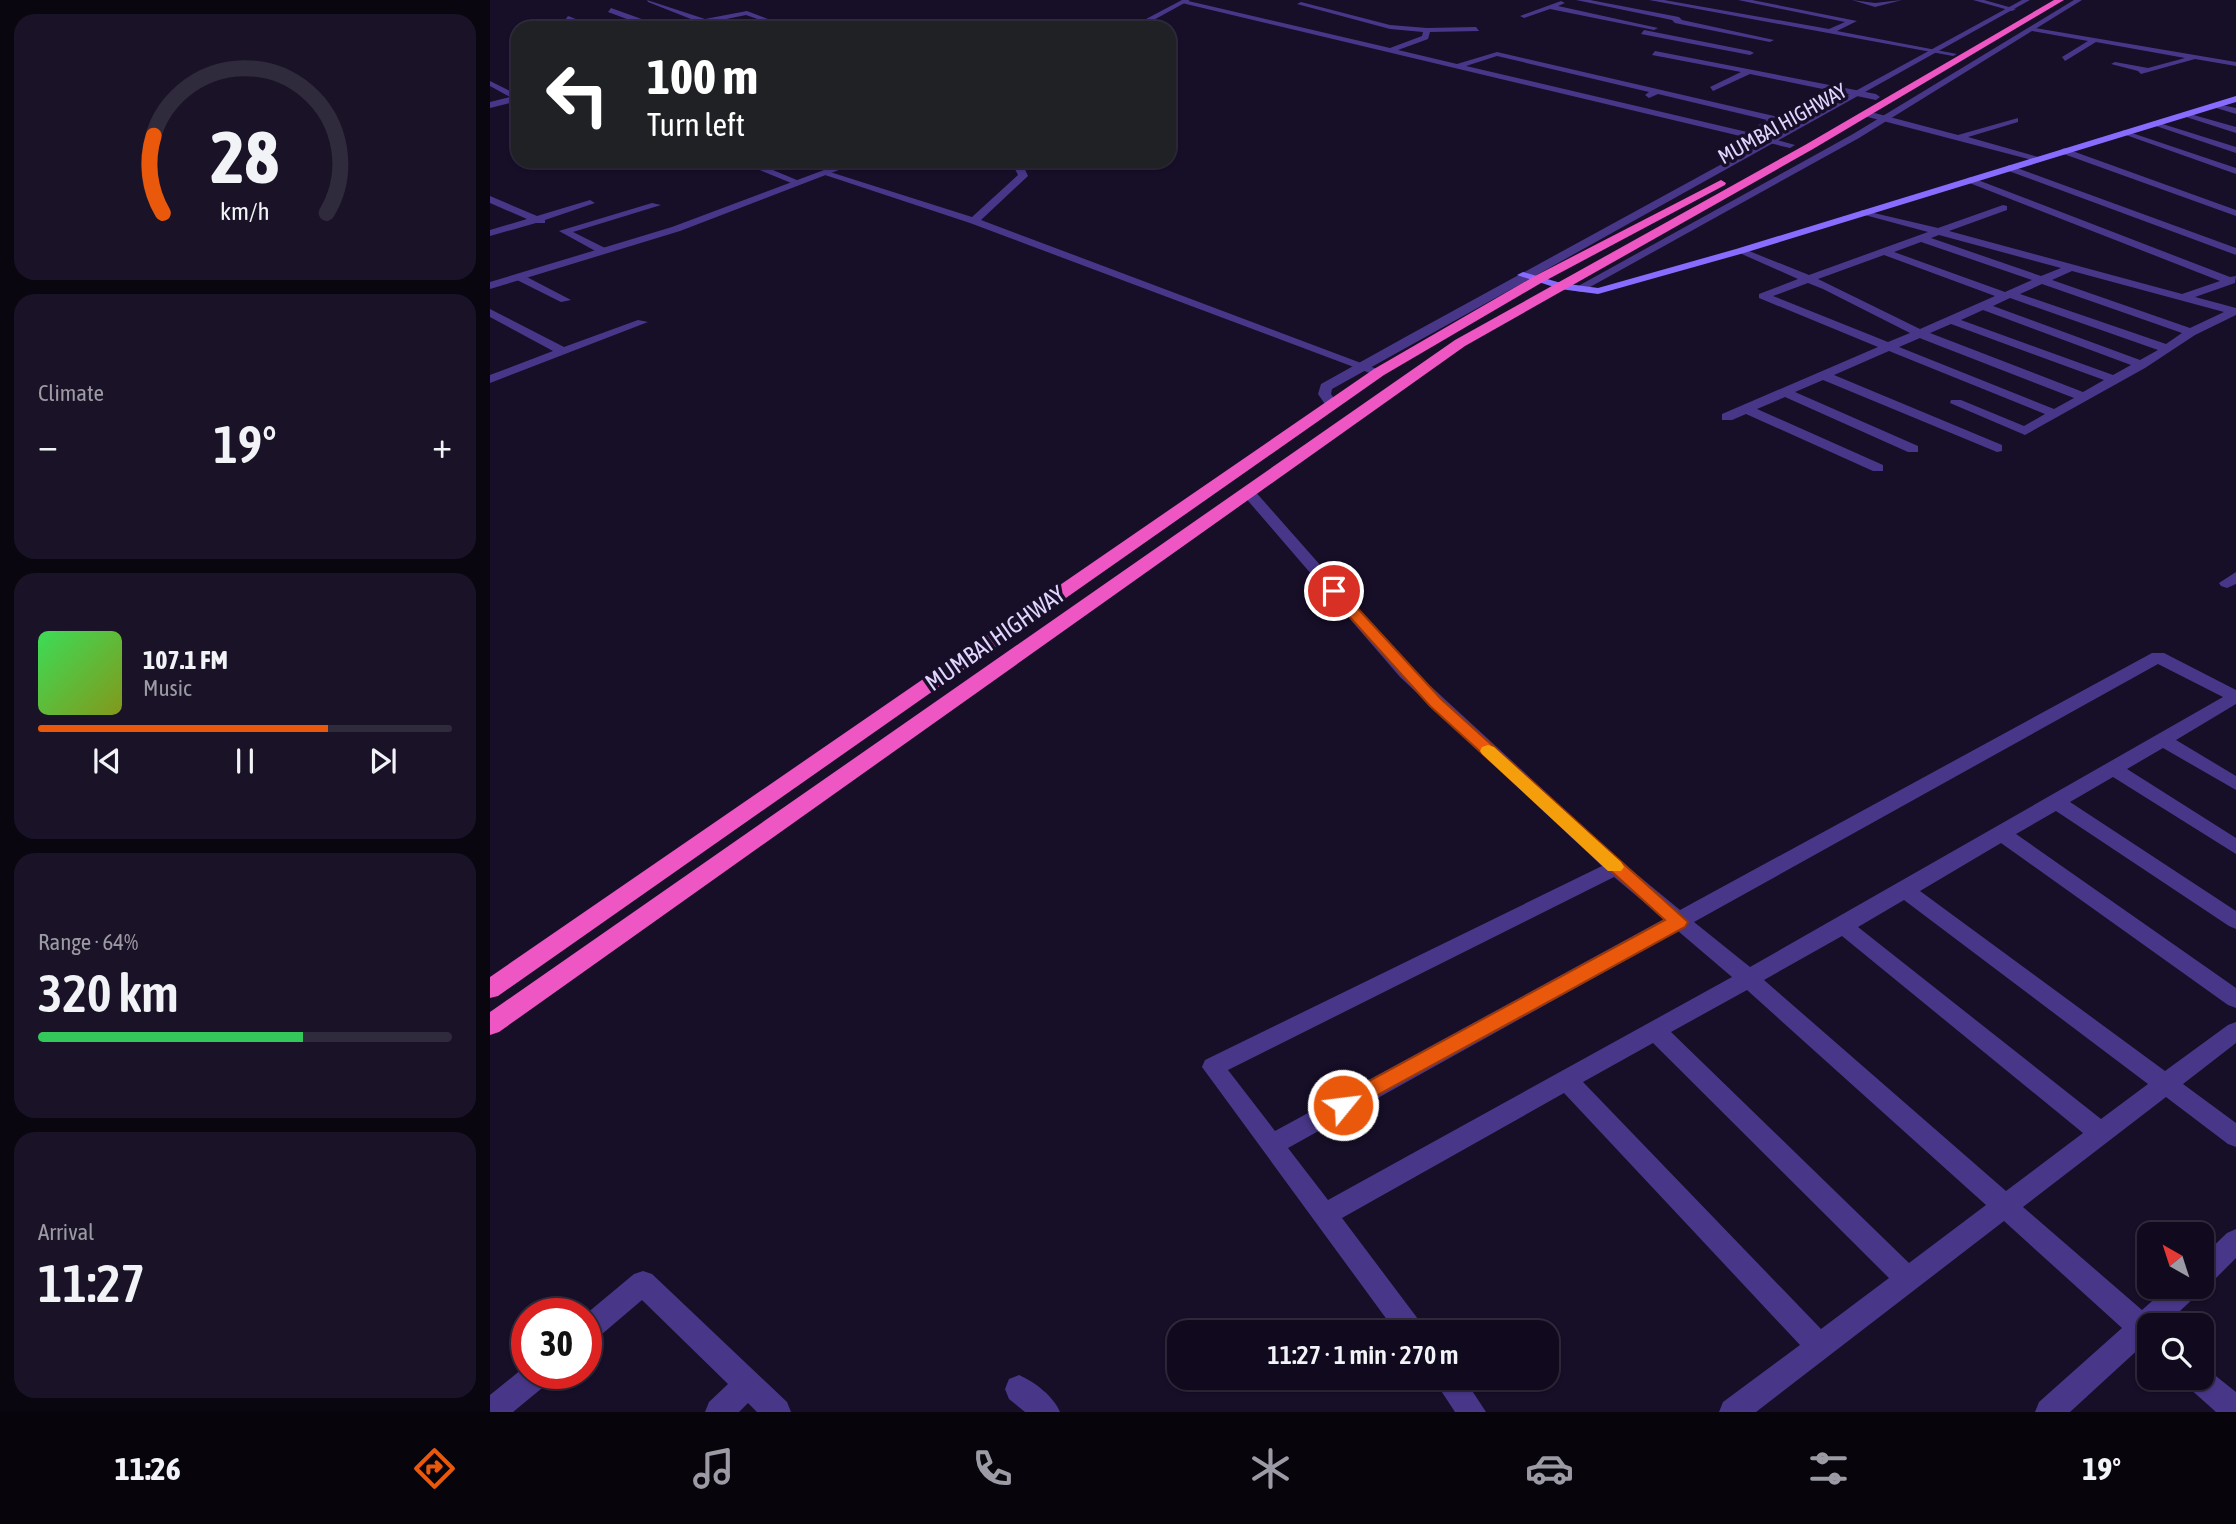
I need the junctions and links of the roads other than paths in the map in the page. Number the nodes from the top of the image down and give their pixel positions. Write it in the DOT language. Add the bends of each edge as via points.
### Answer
graph roads {
  1 [pos="1570,0"];
  2 [pos="1579,0"];
  3 [pos="1653,0"];
  4 [pos="1712,0"];
  5 [pos="1741,0"];
  6 [pos="1855,0"];
  7 [pos="1899,0"];
  8 [pos="1976,0"];
  9 [pos="2045,0"];
  10 [pos="2060,0"];
  11 [pos="2079,0"];
  12 [pos="650,1"];
  13 [pos="1186,1"];
  14 [pos="1301,4"];
  15 [pos="2022,5"];
  16 [pos="1550,7"];
  17 [pos="1693,7"];
  18 [pos="1704,9"];
  19 [pos="611,10"];
  20 [pos="1340,14"];
  21 [pos="1524,16"];
  22 [pos="568,18"];
  23 [pos="1677,20"];
  24 [pos="575,21"];
  25 [pos="640,21"];
  26 [pos="704,21"];
  27 [pos="769,21"];
  28 [pos="1147,21"];
  29 [pos="1390,27"];
  30 [pos="1299,28"];
  31 [pos="1654,28"];
  32 [pos="1476,29"];
  33 [pos="2032,29"];
  34 [pos="1427,30"];
  35 [pos="1377,31"];
  36 [pos="1829,32"];
  37 [pos="1364,36"];
  38 [pos="1770,40"];
  39 [pos="2094,40"];
  40 [pos="1352,41"];
  41 [pos="1391,50"];
  42 [pos="1938,51"];
  43 [pos="1655,53"];
  44 [pos="1750,53"];
  45 [pos="1953,54"];
  46 [pos="2195,57"];
  47 [pos="2123,58"];
  48 [pos="2065,59"];
  49 [pos="2236,64"];
  50 [pos="1459,66"];
  51 [pos="1748,72"];
  52 [pos="490,83"];
  53 [pos="1713,89"];
  54 [pos="1657,91"];
  55 [pos="1857,93"];
  56 [pos="511,95"];
  57 [pos="1876,97"];
  58 [pos="2236,99"];
  59 [pos="511,100"];
  60 [pos="1626,104"];
  61 [pos="490,105"];
  62 [pos="2216,105"];
  63 [pos="2236,111"];
  64 [pos="1867,114"];
  65 [pos="2186,114"];
  66 [pos="1885,118"];
  67 [pos="2015,120"];
  68 [pos="2156,123"];
  69 [pos="2236,130"];
  70 [pos="2126,132"];
  71 [pos="1748,135"];
  72 [pos="1960,137"];
  73 [pos="1771,140"];
  74 [pos="1790,145"];
  75 [pos="2236,150"];
  76 [pos="2064,152"];
  77 [pos="2040,159"];
  78 [pos="2236,159"];
  79 [pos="2216,163"];
  80 [pos="761,168"];
  81 [pos="839,168"];
  82 [pos="1019,168"];
  83 [pos="2009,168"];
  84 [pos="2236,170"];
  85 [pos="827,174"];
  86 [pos="1970,180"];
  87 [pos="799,183"];
  88 [pos="490,199"];
  89 [pos="590,203"];
  90 [pos="656,205"];
  91 [pos="2003,208"];
  92 [pos="1865,212"];
  93 [pos="2236,213"];
  94 [pos="537,219"];
  95 [pos="974,221"];
  96 [pos="564,232"];
  97 [pos="1937,232"];
  98 [pos="490,233"];
  99 [pos="1920,238"];
  100 [pos="2235,250"];
  101 [pos="603,251"];
  102 [pos="1740,251"];
  103 [pos="1884,251"];
  104 [pos="2185,263"];
  105 [pos="2070,268"];
  106 [pos="1523,275"];
  107 [pos="519,278"];
  108 [pos="1808,279"];
  109 [pos="1537,280"];
  110 [pos="2041,280"];
  111 [pos="2233,280"];
  112 [pos="490,286"];
  113 [pos="1559,286"];
  114 [pos="1577,290"];
  115 [pos="2007,295"];
  116 [pos="2182,298"];
  117 [pos="565,300"];
  118 [pos="1983,306"];
  119 [pos="490,312"];
  120 [pos="2235,312"];
  121 [pos="1950,320"];
  122 [pos="642,322"];
  123 [pos="1922,332"];
  124 [pos="2191,332"];
  125 [pos="1888,347"];
  126 [pos="2168,349"];
  127 [pos="564,352"];
  128 [pos="2141,365"];
  129 [pos="1371,369"];
  130 [pos="1824,375"];
  131 [pos="492,376"];
  132 [pos="2115,380"];
  133 [pos="1987,387"];
  134 [pos="1785,391"];
  135 [pos="2084,397"];
  136 [pos="1746,409"];
  137 [pos="2055,414"];
  138 [pos="1727,417"];
  139 [pos="1913,449"];
  140 [pos="1997,449"];
  141 [pos="1878,468"];
  142 [pos="1248,492"];
  143 [pos="2236,698"];
  144 [pos="2163,740"];
  145 [pos="2114,769"];
  146 [pos="2236,784"];
  147 [pos="2056,802"];
  148 [pos="2002,834"];
  149 [pos="2236,847"];
  150 [pos="1616,868"];
  151 [pos="1905,890"];
  152 [pos="2236,920"];
  153 [pos="1678,922"];
  154 [pos="1843,926"];
  155 [pos="1748,978"];
  156 [pos="490,989"];
  157 [pos="2236,999"];
  158 [pos="490,1025"];
  159 [pos="1655,1031"];
  160 [pos="2236,1031"];
  161 [pos="1567,1080"];
  162 [pos="2166,1084"];
  163 [pos="2101,1133"];
  164 [pos="2236,1137"];
  165 [pos="1271,1145"];
  166 [pos="2005,1206"];
  167 [pos="1324,1215"];
  168 [pos="2236,1241"];
  169 [pos="2214,1262"];
  170 [pos="1908,1280"];
  171 [pos="2176,1299"];
  172 [pos="2163,1313"];
  173 [pos="602,1318"];
  174 [pos="1403,1320"];
  175 [pos="2137,1323"];
  176 [pos="2137,1339"];
  177 [pos="1820,1347"];
  178 [pos="748,1384"];
  179 [pos="519,1389"];
  180 [pos="1019,1389"];
  181 [pos="1456,1390"];
  182 [pos="2213,1390"];
  183 [pos="2236,1411"];
  184 [pos="492,1412"];
  185 [pos="719,1412"];
  186 [pos="777,1412"];
  187 [pos="1046,1412"];
  188 [pos="1472,1412"];
  189 [pos="1734,1412"];
  190 [pos="2049,1412"];
  1 -- 16 [label="street"];
  2 -- 23 [label="street"];
  3 -- 17 [label="street"];
  4 -- 17 [label="street"];
  5 -- 36 [label="street" via="1853,21"];
  6 -- 7 [label="street" via="1875,5"];
  8 -- 15 [label="street"];
  9 -- 15 [label="highway, MUMBAI HIGHWAY"];
  10 -- 64 [label="highway, MUMBAI HIGHWAY"];
  11 -- 33 [label="street"];
  12 -- 26 [label="street"];
  13 -- 28 [label="street"];
  13 -- 30 [label="street"];
  14 -- 20 [label="street"];
  15 -- 42 [label="street"];
  15 -- 45 [label="highway, MUMBAI HIGHWAY"];
  16 -- 21 [label="street"];
  16 -- 31 [label="street"];
  17 -- 18 [label="street"];
  18 -- 23 [label="street"];
  18 -- 36 [label="street"];
  19 -- 25 [label="street"];
  20 -- 29 [label="street"];
  20 -- 30 [label="street"];
  22 -- 24 [label="street"];
  23 -- 31 [label="street"];
  23 -- 38 [label="street"];
  26 -- 27 [label="street" via="747,13"];
  29 -- 34 [label="street"];
  29 -- 35 [label="street"];
  30 -- 40 [label="street"];
  31 -- 44 [label="street" via="1640,34"];
  32 -- 34 [label="street"];
  33 -- 39 [label="street"];
  33 -- 66 [label="street"];
  34 -- 41 [label="street" via="1425,37"];
  36 -- 42 [label="street"];
  37 -- 40 [label="street"];
  39 -- 47 [label="street"];
  39 -- 48 [label="street"];
  40 -- 41 [label="street"];
  41 -- 50 [label="street"];
  42 -- 45 [label="street"];
  42 -- 55 [label="street"];
  43 -- 51 [label="street"];
  45 -- 57 [label="highway, MUMBAI HIGHWAY"];
  46 -- 47 [label="street"];
  46 -- 47 [label="street" via="2145,71"];
  46 -- 49 [label="street"];
  50 -- 54 [label="street" via="1497,54"];
  50 -- 60 [label="street"];
  51 -- 53 [label="street"];
  51 -- 55 [label="street"];
  52 -- 56 [label="street"];
  54 -- 60 [label="street"];
  54 -- 71 [label="street" via="1774,119"];
  55 -- 57 [label="street"];
  55 -- 73 [label="street"];
  57 -- 74 [label="highway, MUMBAI HIGHWAY"];
  58 -- 62 [label="main road"];
  59 -- 61 [label="street"];
  60 -- 71 [label="street"];
  62 -- 63 [label="street"];
  62 -- 65 [label="main road"];
  64 -- 66 [label="street"];
  64 -- 113 [label="highway, MUMBAI HIGHWAY"];
  65 -- 68 [label="main road"];
  65 -- 69 [label="street"];
  66 -- 72 [label="street"];
  66 -- 114 [label="street"];
  67 -- 72 [label="street"];
  68 -- 70 [label="main road"];
  68 -- 75 [label="street"];
  70 -- 76 [label="main road"];
  70 -- 79 [label="street"];
  71 -- 73 [label="street"];
  72 -- 77 [label="street"];
  73 -- 74 [label="street"];
  73 -- 106 [label="street"];
  74 -- 109 [label="highway, MUMBAI HIGHWAY"];
  76 -- 77 [label="main road"];
  76 -- 93 [label="street"];
  77 -- 83 [label="main road"];
  78 -- 79 [label="street"];
  79 -- 84 [label="street"];
  80 -- 87 [label="street"];
  81 -- 85 [label="street"];
  82 -- 95 [label="street" via="1023,176"];
  83 -- 86 [label="main road"];
  83 -- 100 [label="street"];
  85 -- 87 [label="street"];
  85 -- 95 [label="street"];
  86 -- 92 [label="main road"];
  86 -- 104 [label="street"];
  87 -- 101 [label="street"];
  88 -- 94 [label="street"];
  89 -- 94 [label="street"];
  90 -- 96 [label="street"];
  91 -- 97 [label="street"];
  92 -- 97 [label="street"];
  92 -- 102 [label="main road"];
  94 -- 96 [label="street"];
  94 -- 98 [label="street"];
  95 -- 129 [label="street"];
  96 -- 101 [label="street"];
  97 -- 99 [label="street"];
  97 -- 105 [label="street"];
  99 -- 103 [label="street"];
  99 -- 110 [label="street"];
  100 -- 104 [label="street"];
  101 -- 107 [label="street"];
  102 -- 108 [label="street"];
  102 -- 114 [label="main road" via="1598,291"];
  103 -- 108 [label="street"];
  103 -- 115 [label="street"];
  104 -- 111 [label="street"];
  105 -- 110 [label="street"];
  105 -- 116 [label="street"];
  106 -- 109 [label="main road"];
  106 -- 129 [label="street"];
  107 -- 112 [label="street"];
  107 -- 117 [label="street"];
  108 -- 123 [label="street"];
  108 -- 125 [label="street" via="1763,296"];
  109 -- 113 [label="main road"];
  109 -- 129 [label="highway, MUMBAI HIGHWAY"];
  110 -- 115 [label="street"];
  110 -- 124 [label="street"];
  111 -- 116 [label="street"];
  113 -- 114 [label="main road"];
  113 -- 142 [label="highway, MUMBAI HIGHWAY" via="1460,343"];
  115 -- 118 [label="street"];
  115 -- 126 [label="street"];
  116 -- 120 [label="street"];
  118 -- 121 [label="street"];
  118 -- 128 [label="street"];
  119 -- 127 [label="street"];
  120 -- 124 [label="street"];
  121 -- 123 [label="street"];
  121 -- 132 [label="street"];
  122 -- 127 [label="street"];
  123 -- 125 [label="street"];
  123 -- 135 [label="street"];
  124 -- 126 [label="street"];
  125 -- 130 [label="street"];
  125 -- 133 [label="street"];
  126 -- 128 [label="street"];
  127 -- 131 [label="street"];
  128 -- 132 [label="street"];
  129 -- 156 [label="highway, MUMBAI HIGHWAY" via="1332,404"];
  130 -- 134 [label="street"];
  130 -- 140 [label="street"];
  132 -- 135 [label="street"];
  133 -- 137 [label="street"];
  133 -- 137 [label="street" via="1956,402 2025,431"];
  134 -- 136 [label="street"];
  134 -- 139 [label="street"];
  135 -- 137 [label="street"];
  136 -- 138 [label="street"];
  136 -- 141 [label="street"];
  142 -- 150 [label="street" via="1406,673"];
  142 -- 158 [label="highway, MUMBAI HIGHWAY"];
  143 -- 144 [label="street"];
  143 -- 153 [label="street" via="2158,657"];
  144 -- 145 [label="street"];
  144 -- 146 [label="street"];
  145 -- 147 [label="street"];
  145 -- 149 [label="street"];
  147 -- 148 [label="street"];
  147 -- 152 [label="street"];
  148 -- 151 [label="street"];
  148 -- 157 [label="street"];
  150 -- 153 [label="street"];
  150 -- 165 [label="street" via="1213,1067"];
  151 -- 154 [label="street"];
  151 -- 162 [label="street"];
  153 -- 155 [label="street"];
  153 -- 165 [label="street"];
  154 -- 155 [label="street"];
  154 -- 163 [label="street"];
  155 -- 159 [label="street"];
  155 -- 166 [label="street"];
  159 -- 161 [label="street"];
  159 -- 170 [label="street"];
  160 -- 162 [label="street"];
  161 -- 167 [label="street"];
  161 -- 177 [label="street"];
  162 -- 163 [label="street"];
  162 -- 164 [label="street"];
  163 -- 166 [label="street"];
  165 -- 167 [label="street"];
  166 -- 170 [label="street"];
  166 -- 175 [label="street"];
  167 -- 174 [label="street"];
  168 -- 169 [label="street"];
  170 -- 177 [label="street"];
  171 -- 172 [label="street"];
  173 -- 178 [label="street" via="643,1283"];
  176 -- 190 [label="street"];
  177 -- 189 [label="street"];
  178 -- 185 [label="street"];
  178 -- 186 [label="street"];
  179 -- 184 [label="street"];
  180 -- 187 [label="street"];
  181 -- 188 [label="street"];
  182 -- 183 [label="street"];
}
